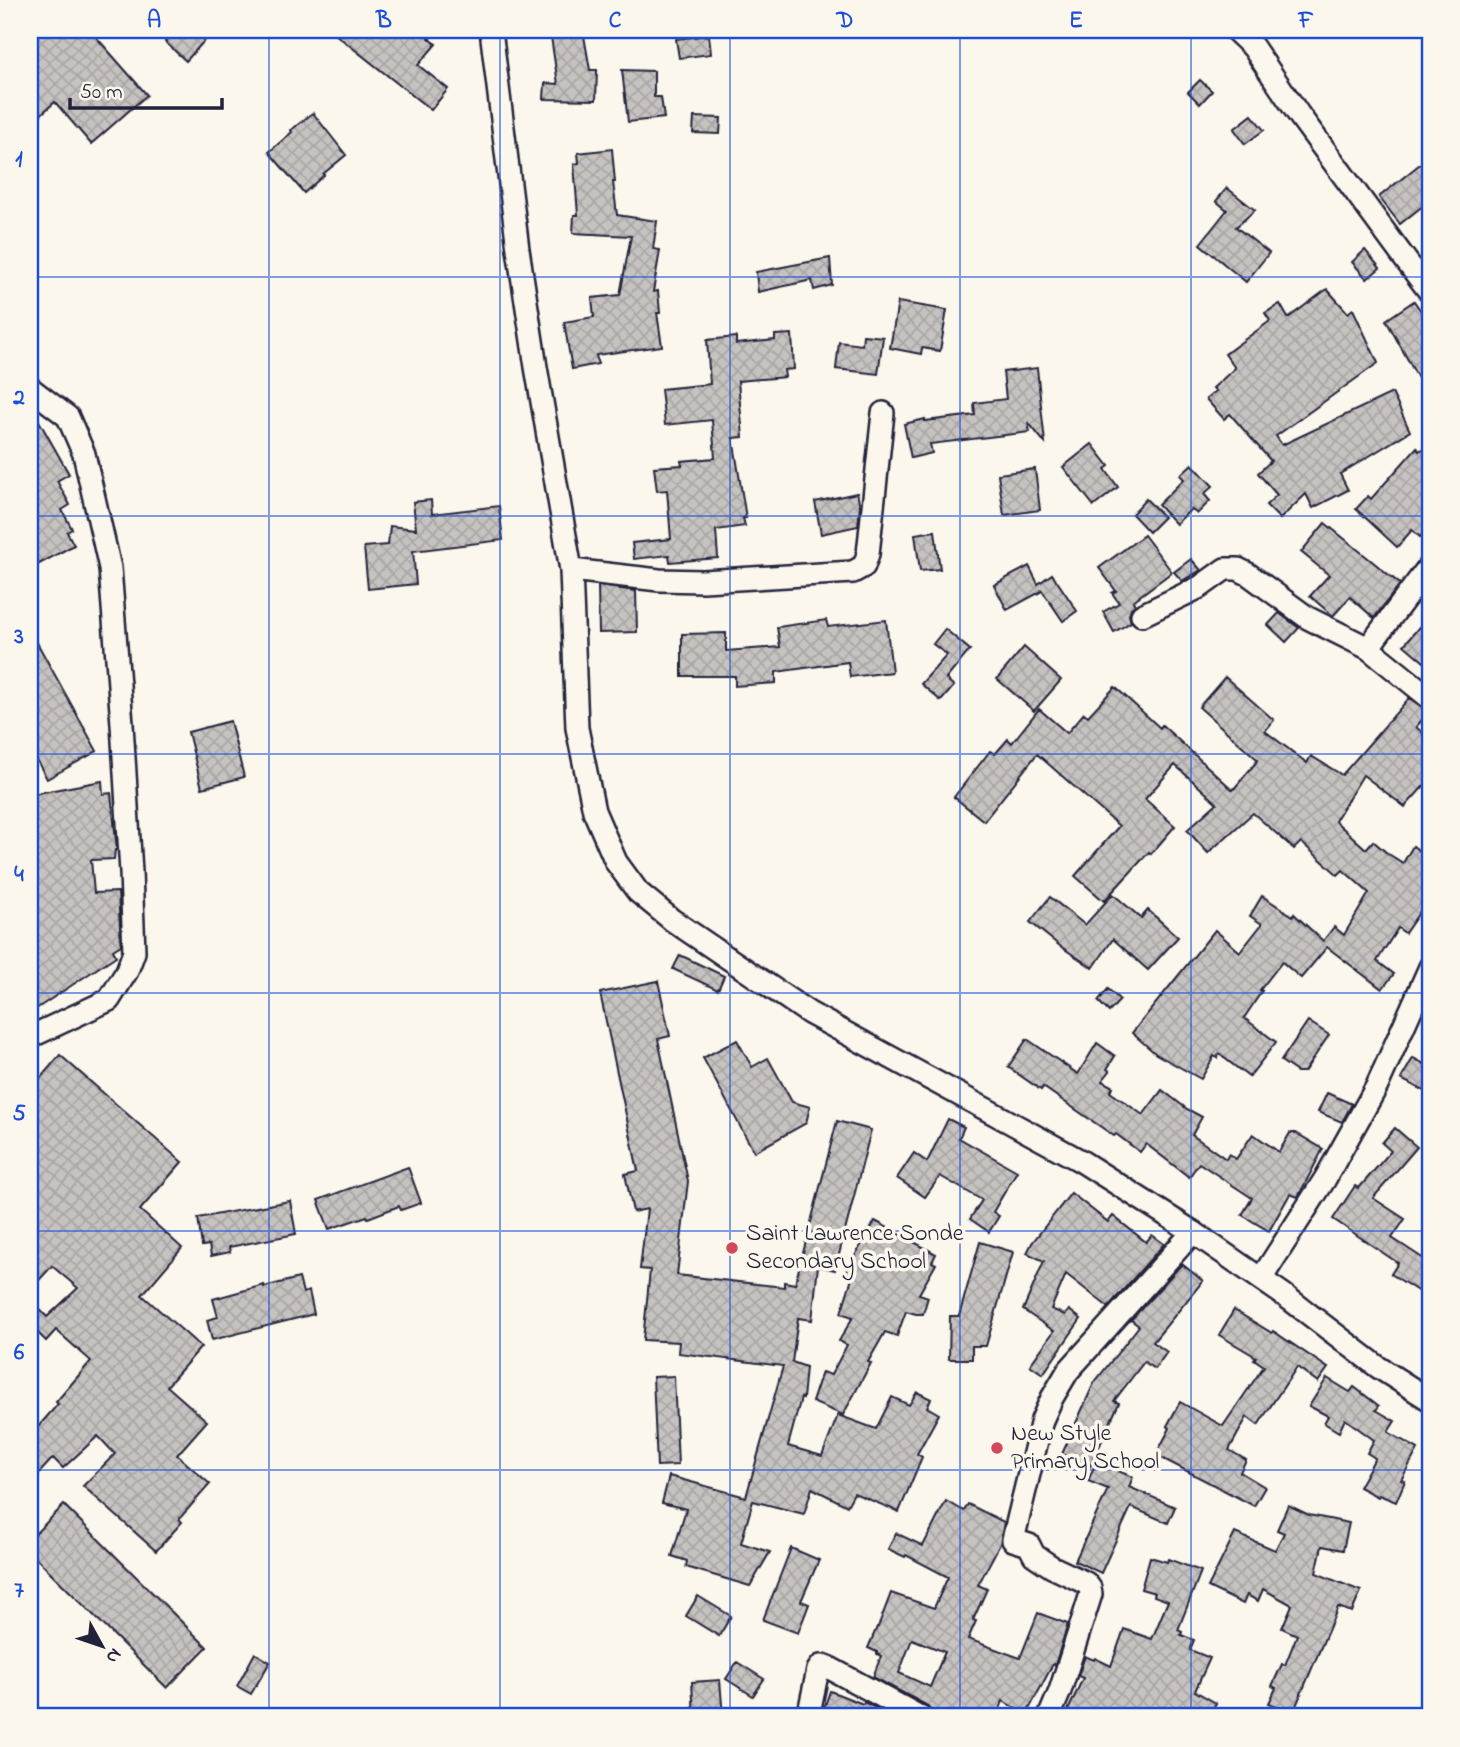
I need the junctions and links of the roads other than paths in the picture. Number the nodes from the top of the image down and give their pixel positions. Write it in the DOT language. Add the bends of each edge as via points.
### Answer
graph roads {
  1 [pos="491,30"];
  2 [pos="1235,30"];
  3 [pos="1430,292"];
  4 [pos="30,388"];
  5 [pos="883,413"];
  6 [pos="1430,565"];
  7 [pos="571,570"];
  8 [pos="1142,615"];
  9 [pos="1368,648"];
  10 [pos="1430,698"];
  11 [pos="1430,967"];
  12 [pos="30,1037"];
  13 [pos="1193,1232"];
  14 [pos="1261,1279"];
  15 [pos="1430,1400"];
  16 [pos="808,1717"];
  17 [pos="920,1717"];
  18 [pos="1049,1717"];
  1 -- 7 [label="street" via="518,249"];
  2 -- 3 [label="street" via="1253,47"];
  4 -- 12 [label="street" via="68,417 83,454 110,568 134,952 109,1000"];
  5 -- 7 [label="street" via="869,554 864,566 853,572 704,581"];
  6 -- 9 [label="street"];
  7 -- 13 [label="street" via="577,728 594,811 616,862 638,892 809,1013 1081,1161"];
  8 -- 9 [label="street" via="1225,569 1238,569 1308,618"];
  9 -- 10 [label="street"];
  11 -- 14 [label="street" via="1377,1086 1325,1180"];
  13 -- 14 [label="street"];
  13 -- 18 [label="street" via="1068,1371 1042,1420 1013,1540 1029,1545 1034,1555 1086,1583 1091,1594"];
  14 -- 15 [label="street"];
  16 -- 17 [label="street" via="818,1670 825,1666"];
}
